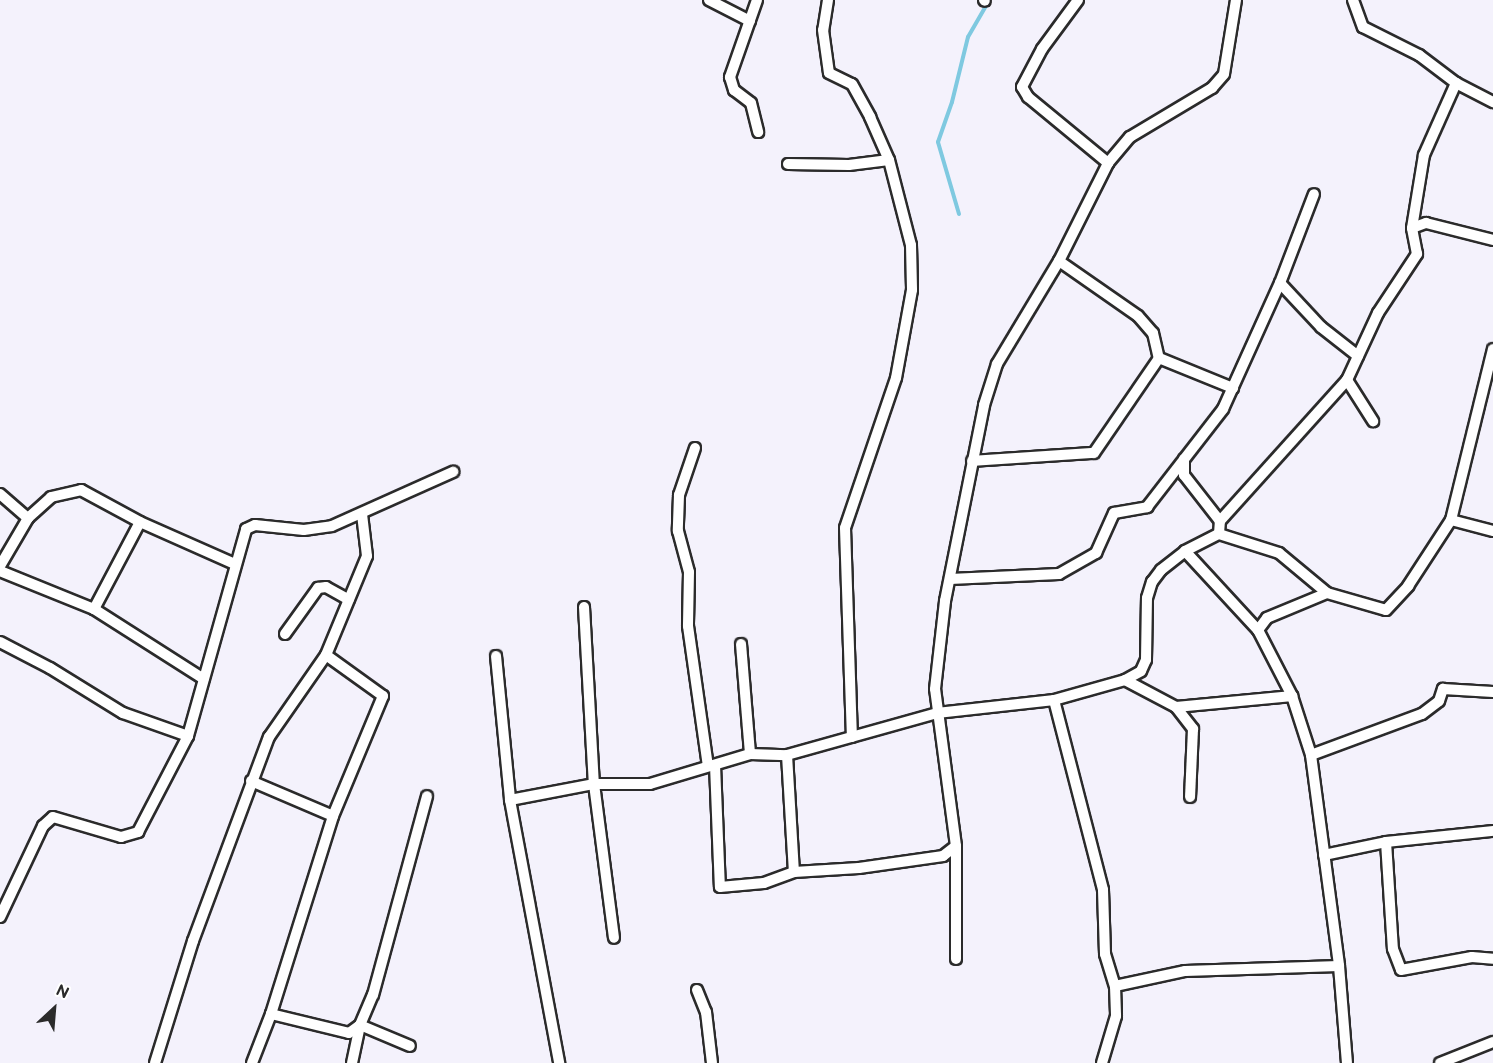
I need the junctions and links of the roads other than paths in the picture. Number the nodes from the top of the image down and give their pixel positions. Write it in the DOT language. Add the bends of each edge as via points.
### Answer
graph roads {
  1 [pos="709,0"];
  2 [pos="757,0"];
  3 [pos="828,0"];
  4 [pos="1077,0"];
  5 [pos="1236,0"];
  6 [pos="1353,0"];
  7 [pos="750,21"];
  8 [pos="1455,83"];
  9 [pos="1493,102"];
  10 [pos="758,132"];
  11 [pos="889,160"];
  12 [pos="1108,163"];
  13 [pos="788,164"];
  14 [pos="1314,194"];
  15 [pos="1412,228"];
  16 [pos="1493,240"];
  17 [pos="1059,261"];
  18 [pos="1280,283"];
  19 [pos="1493,349"];
  20 [pos="1358,356"];
  21 [pos="1159,358"];
  22 [pos="1347,380"];
  23 [pos="1233,388"];
  24 [pos="1483,392"];
  25 [pos="1493,399"];
  26 [pos="1373,421"];
  27 [pos="695,448"];
  28 [pos="1184,459"];
  29 [pos="972,461"];
  30 [pos="453,472"];
  31 [pos="0,495"];
  32 [pos="362,514"];
  33 [pos="28,518"];
  34 [pos="1451,519"];
  35 [pos="1220,521"];
  36 [pos="140,522"];
  37 [pos="1493,531"];
  38 [pos="1219,534"];
  39 [pos="1185,551"];
  40 [pos="235,564"];
  41 [pos="0,566"];
  42 [pos="0,571"];
  43 [pos="950,579"];
  44 [pos="1327,593"];
  45 [pos="348,600"];
  46 [pos="584,607"];
  47 [pos="94,609"];
  48 [pos="1258,630"];
  49 [pos="285,634"];
  50 [pos="0,642"];
  51 [pos="741,644"];
  52 [pos="326,655"];
  53 [pos="496,656"];
  54 [pos="204,679"];
  55 [pos="1125,680"];
  56 [pos="1493,692"];
  57 [pos="1292,696"];
  58 [pos="1054,700"];
  59 [pos="1176,707"];
  60 [pos="937,713"];
  61 [pos="188,736"];
  62 [pos="852,737"];
  63 [pos="750,754"];
  64 [pos="787,755"];
  65 [pos="1311,755"];
  66 [pos="712,765"];
  67 [pos="251,781"];
  68 [pos="594,784"];
  69 [pos="427,796"];
  70 [pos="1190,797"];
  71 [pos="510,800"];
  72 [pos="333,816"];
  73 [pos="1493,831"];
  74 [pos="1386,842"];
  75 [pos="956,846"];
  76 [pos="1324,855"];
  77 [pos="794,872"];
  78 [pos="0,917"];
  79 [pos="614,938"];
  80 [pos="956,959"];
  81 [pos="1493,959"];
  82 [pos="1339,966"];
  83 [pos="1115,986"];
  84 [pos="698,990"];
  85 [pos="272,1014"];
  86 [pos="360,1025"];
  87 [pos="1493,1042"];
  88 [pos="410,1046"];
  89 [pos="155,1063"];
  90 [pos="252,1063"];
  91 [pos="352,1063"];
  92 [pos="559,1063"];
  93 [pos="712,1063"];
  94 [pos="1102,1063"];
  95 [pos="1347,1063"];
  96 [pos="1440,1063"];
  1 -- 7 [label="street"];
  2 -- 7 [label="street"];
  3 -- 11 [label="street" via="824,30 829,73 852,84"];
  4 -- 12 [label="street" via="1022,87 1028,97"];
  5 -- 12 [label="street" via="1224,74 1212,88 1131,137"];
  6 -- 8 [label="street" via="1363,27 1419,55"];
  7 -- 10 [label="street" via="730,77 734,90 752,103"];
  8 -- 9 [label="street"];
  8 -- 15 [label="street" via="1424,155"];
  11 -- 13 [label="street" via="849,165"];
  11 -- 62 [label="street" via="911,245 912,290 896,378 845,528"];
  12 -- 17 [label="street"];
  14 -- 18 [label="street"];
  15 -- 16 [label="street" via="1426,223"];
  15 -- 20 [label="street" via="1417,254 1378,313"];
  17 -- 21 [label="street" via="1138,316 1153,333"];
  17 -- 29 [label="street" via="997,364"];
  18 -- 20 [label="street" via="1321,327"];
  18 -- 23 [label="street"];
  19 -- 24 [label="street"];
  20 -- 22 [label="street"];
  21 -- 23 [label="street"];
  21 -- 29 [label="street" via="1094,453"];
  22 -- 26 [label="street"];
  22 -- 35 [label="street"];
  23 -- 28 [label="street" via="1223,409"];
  24 -- 25 [label="street"];
  24 -- 34 [label="street"];
  27 -- 66 [label="street" via="679,495 678,531 689,572 688,626"];
  28 -- 35 [label="street" via="1184,475"];
  28 -- 43 [label="street" via="1147,507 1114,513 1096,553 1059,574"];
  29 -- 43 [label="street"];
  30 -- 32 [label="street"];
  31 -- 33 [label="street"];
  32 -- 40 [label="street" via="332,526 304,530 255,525 243,535"];
  32 -- 45 [label="street" via="367,556"];
  33 -- 36 [label="street" via="51,497 81,490"];
  33 -- 41 [label="street"];
  34 -- 37 [label="street"];
  34 -- 44 [label="street" via="1408,586 1386,610"];
  35 -- 38 [label="street"];
  36 -- 40 [label="street"];
  36 -- 47 [label="street"];
  38 -- 39 [label="street"];
  38 -- 44 [label="street" via="1280,553"];
  39 -- 48 [label="street"];
  39 -- 55 [label="street" via="1152,582 1147,598 1146,660 1141,671"];
  40 -- 54 [label="street"];
  42 -- 47 [label="street"];
  43 -- 60 [label="street" via="935,689"];
  44 -- 48 [label="street" via="1267,618"];
  45 -- 49 [label="street" via="326,587 318,588"];
  45 -- 52 [label="street"];
  46 -- 68 [label="street"];
  47 -- 54 [label="street"];
  48 -- 57 [label="street"];
  50 -- 61 [label="street" via="123,713"];
  51 -- 63 [label="street"];
  52 -- 67 [label="street" via="269,737"];
  52 -- 72 [label="street" via="383,696"];
  53 -- 71 [label="street"];
  54 -- 61 [label="street"];
  55 -- 58 [label="street"];
  55 -- 59 [label="street"];
  56 -- 65 [label="street" via="1443,689 1439,701 1422,714"];
  57 -- 59 [label="street"];
  57 -- 65 [label="street"];
  58 -- 60 [label="street"];
  58 -- 83 [label="street" via="1103,890 1105,954"];
  59 -- 70 [label="street" via="1193,729"];
  60 -- 62 [label="street"];
  60 -- 75 [label="street"];
  61 -- 78 [label="street" via="138,832 121,837 53,817 43,826"];
  62 -- 64 [label="street"];
  63 -- 64 [label="street"];
  63 -- 66 [label="street"];
  64 -- 77 [label="street"];
  65 -- 76 [label="street"];
  66 -- 68 [label="street" via="650,784"];
  66 -- 77 [label="street" via="720,887 764,883"];
  67 -- 72 [label="street"];
  67 -- 89 [label="street" via="192,941"];
  68 -- 71 [label="street"];
  68 -- 79 [label="street"];
  69 -- 86 [label="street" via="373,995"];
  71 -- 92 [label="street"];
  72 -- 85 [label="street"];
  73 -- 74 [label="street"];
  74 -- 76 [label="street"];
  74 -- 81 [label="street" via="1393,949 1401,970 1472,957"];
  75 -- 77 [label="street" via="943,856"];
  75 -- 80 [label="street"];
  76 -- 82 [label="street"];
  82 -- 83 [label="street" via="1185,971"];
  82 -- 95 [label="street"];
  83 -- 94 [label="street" via="1116,1016"];
  84 -- 93 [label="street" via="706,1012"];
  85 -- 86 [label="street" via="349,1033"];
  85 -- 90 [label="street"];
  86 -- 88 [label="street"];
  86 -- 91 [label="street"];
  87 -- 96 [label="street"];
}
